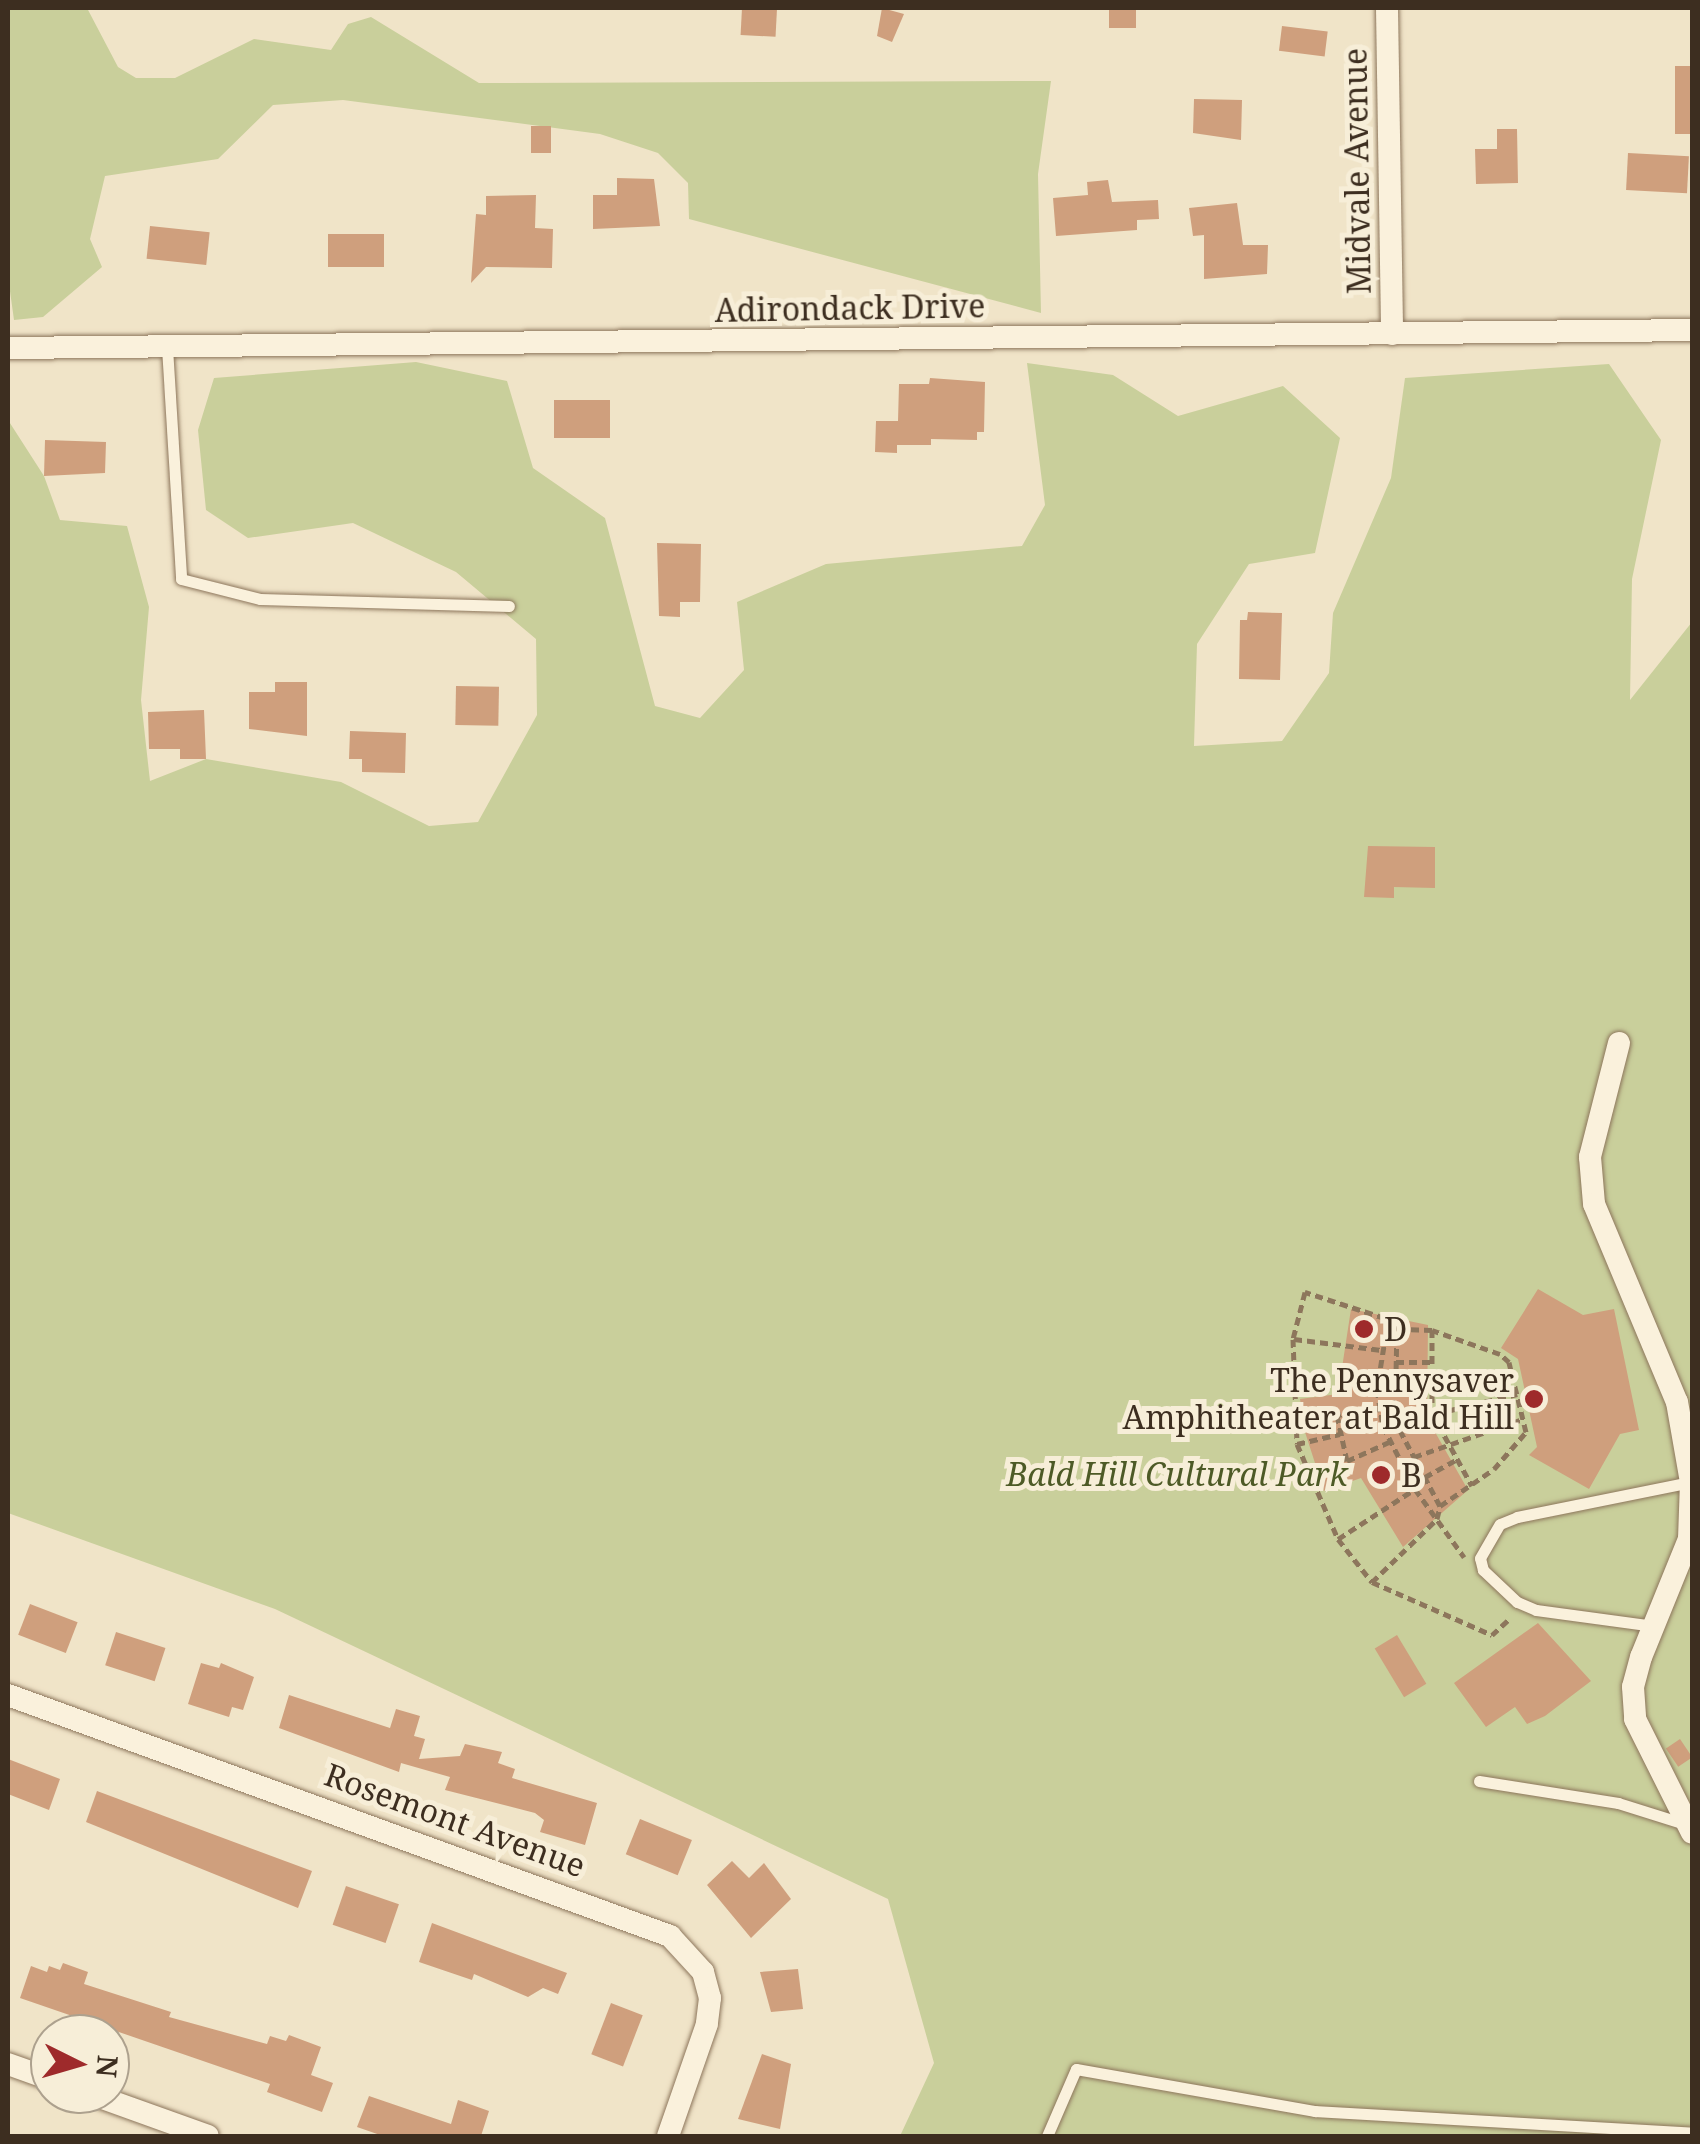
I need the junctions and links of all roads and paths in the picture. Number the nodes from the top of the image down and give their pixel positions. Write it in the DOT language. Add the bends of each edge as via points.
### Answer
graph roads {
  1 [pos="1387,8"];
  2 [pos="1692,330"];
  3 [pos="1392,334"];
  4 [pos="167,347"];
  5 [pos="8,348"];
  6 [pos="509,606"];
  7 [pos="1618,1043"];
  8 [pos="1388,1320"];
  9 [pos="1396,1329"];
  10 [pos="1432,1330"];
  11 [pos="1293,1338"];
  12 [pos="1381,1350"];
  13 [pos="1396,1362"];
  14 [pos="1432,1362"];
  15 [pos="1511,1371"];
  16 [pos="1396,1382"];
  17 [pos="1432,1384"];
  18 [pos="1517,1394"];
  19 [pos="1380,1409"];
  20 [pos="1432,1413"];
  21 [pos="1522,1419"];
  22 [pos="1396,1421"];
  23 [pos="1383,1426"];
  24 [pos="1340,1434"];
  25 [pos="1447,1440"];
  26 [pos="1391,1441"];
  27 [pos="1298,1444"];
  28 [pos="1414,1457"];
  29 [pos="1458,1459"];
  30 [pos="1425,1477"];
  31 [pos="1691,1482"];
  32 [pos="1472,1486"];
  33 [pos="1415,1489"];
  34 [pos="1440,1506"];
  35 [pos="1436,1519"];
  36 [pos="1338,1539"];
  37 [pos="1468,1563"];
  38 [pos="1372,1582"];
  39 [pos="1501,1608"];
  40 [pos="1654,1626"];
  41 [pos="8,1695"];
  42 [pos="1479,1781"];
  43 [pos="1689,1829"];
  44 [pos="130,2108"];
  45 [pos="1692,2133"];
  46 [pos="208,2136"];
  47 [pos="668,2136"];
  48 [pos="1047,2136"];
  1 -- 3 [label="street, Midvale Avenue"];
  2 -- 3 [label="street, Adirondack Drive"];
  3 -- 4 [label="street, Adirondack Drive"];
  4 -- 5 [label="street, Adirondack Drive"];
  4 -- 6 [label="lane" via="180,579 260,599"];
  7 -- 31 [label="street" via="1590,1158 1594,1204 1677,1402"];
  8 -- 9 [label="path" via="1397,1322"];
  8 -- 11 [label="path" via="1305,1292"];
  8 -- 12 [label="path"];
  9 -- 10 [label="path"];
  9 -- 13 [label="path"];
  10 -- 14 [label="path"];
  10 -- 15 [label="path" via="1500,1354"];
  11 -- 12 [label="path"];
  11 -- 27 [label="path"];
  12 -- 19 [label="path"];
  13 -- 14 [label="path"];
  13 -- 16 [label="path"];
  14 -- 17 [label="path"];
  15 -- 17 [label="path"];
  15 -- 18 [label="path"];
  16 -- 17 [label="path"];
  16 -- 22 [label="path"];
  17 -- 20 [label="path"];
  18 -- 20 [label="path"];
  18 -- 21 [label="path"];
  19 -- 23 [label="path"];
  19 -- 24 [label="path" via="1337,1415"];
  20 -- 22 [label="path"];
  20 -- 25 [label="path"];
  21 -- 25 [label="path"];
  21 -- 32 [label="path" via="1526,1432"];
  22 -- 23 [label="path"];
  22 -- 28 [label="path"];
  23 -- 26 [label="path"];
  24 -- 26 [label="path" via="1347,1461"];
  24 -- 27 [label="path"];
  25 -- 28 [label="path"];
  25 -- 29 [label="path"];
  26 -- 33 [label="path"];
  27 -- 36 [label="path"];
  28 -- 30 [label="path"];
  29 -- 30 [label="path"];
  29 -- 32 [label="path"];
  30 -- 34 [label="path"];
  31 -- 40 [label="street" via="1689,1539"];
  31 -- 40 [label="lane" via="1518,1516 1500,1524 1480,1558 1483,1570 1526,1606"];
  32 -- 34 [label="path"];
  33 -- 35 [label="path"];
  33 -- 36 [label="path"];
  34 -- 35 [label="path"];
  35 -- 37 [label="path"];
  35 -- 38 [label="path"];
  36 -- 38 [label="path"];
  38 -- 39 [label="path" via="1492,1635 1510,1621"];
  40 -- 43 [label="street" via="1633,1687 1636,1720"];
  41 -- 47 [label="street, Rosemont Avenue" via="670,1936 703,1972 710,1998"];
  42 -- 43 [label="lane" via="1618,1802"];
  44 -- 46 [label="street"];
  45 -- 48 [label="lane" via="1315,2111 1076,2068"];
}
